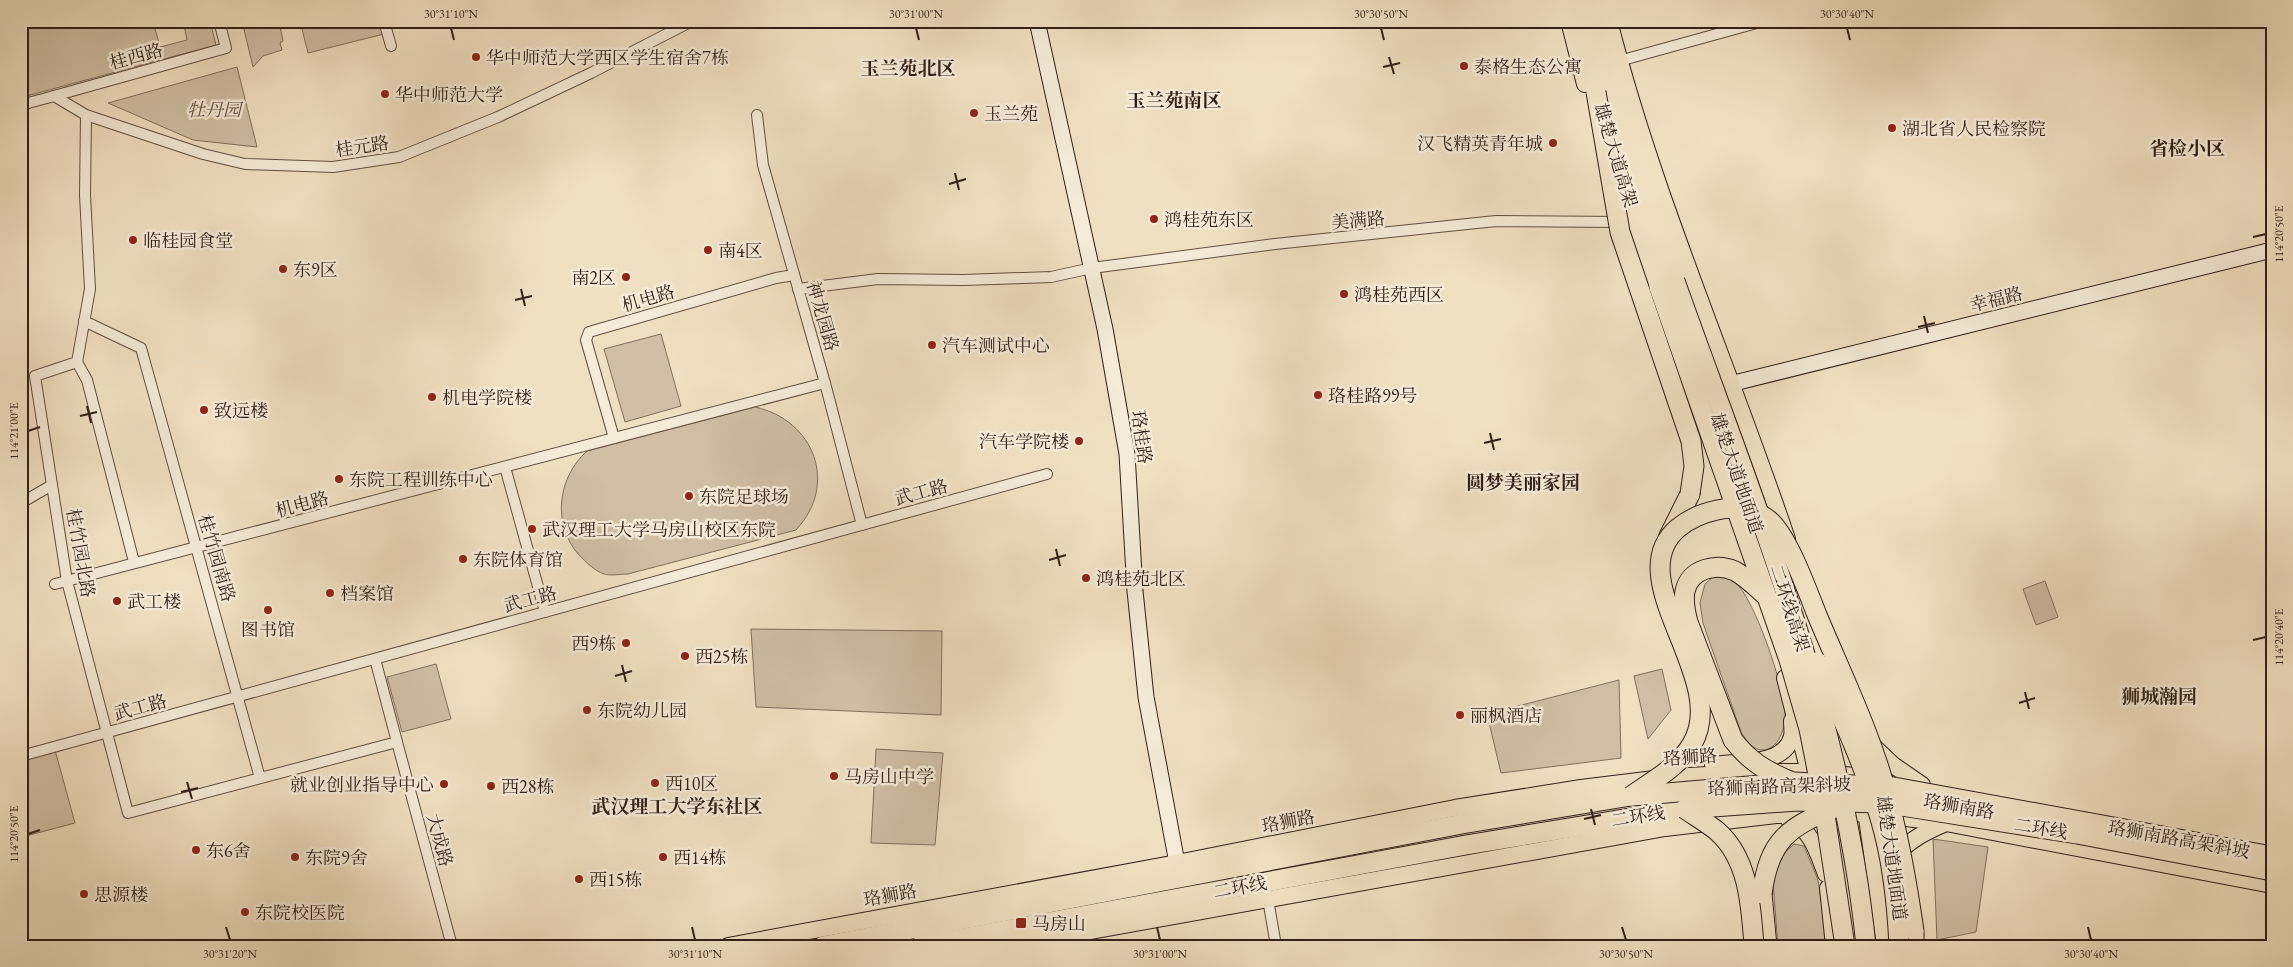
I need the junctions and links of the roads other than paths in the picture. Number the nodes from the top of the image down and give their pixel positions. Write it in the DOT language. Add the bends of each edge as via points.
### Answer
graph roads {
  1 [pos="220,21"];
  2 [pos="384,21"];
  3 [pos="692,21"];
  4 [pos="1037,21"];
  5 [pos="1569,21"];
  6 [pos="1579,21"];
  7 [pos="1594,21"];
  8 [pos="1608,21"];
  9 [pos="1764,21"];
  10 [pos="390,46"];
  11 [pos="1619,60"];
  12 [pos="1596,92"];
  13 [pos="54,96"];
  14 [pos="21,104"];
  15 [pos="86,115"];
  16 [pos="757,115"];
  17 [pos="1628,223"];
  18 [pos="2272,250"];
  19 [pos="1092,268"];
  20 [pos="794,275"];
  21 [pos="1667,284"];
  22 [pos="798,289"];
  23 [pos="84,321"];
  24 [pos="77,362"];
  25 [pos="825,383"];
  26 [pos="1730,384"];
  27 [pos="614,438"];
  28 [pos="505,467"];
  29 [pos="1048,474"];
  30 [pos="52,485"];
  31 [pos="21,503"];
  32 [pos="862,525"];
  33 [pos="1669,536"];
  34 [pos="198,548"];
  35 [pos="134,562"];
  36 [pos="68,581"];
  37 [pos="56,584"];
  38 [pos="1785,590"];
  39 [pos="1767,597"];
  40 [pos="545,612"];
  41 [pos="375,659"];
  42 [pos="1787,685"];
  43 [pos="238,696"];
  44 [pos="1846,712"];
  45 [pos="107,732"];
  46 [pos="397,742"];
  47 [pos="21,756"];
  48 [pos="1686,776"];
  49 [pos="1860,776"];
  50 [pos="1801,777"];
  51 [pos="260,778"];
  52 [pos="1922,785"];
  53 [pos="1631,796"];
  54 [pos="1863,807"];
  55 [pos="1685,809"];
  56 [pos="1816,813"];
  57 [pos="1776,815"];
  58 [pos="1946,823"];
  59 [pos="1462,824"];
  60 [pos="2272,847"];
  61 [pos="2272,856"];
  62 [pos="1177,863"];
  63 [pos="2272,871"];
  64 [pos="1826,874"];
  65 [pos="2272,885"];
  66 [pos="1268,899"];
  67 [pos="1879,899"];
  68 [pos="452,946"];
  69 [pos="728,946"];
  70 [pos="822,946"];
  71 [pos="920,946"];
  72 [pos="1007,946"];
  73 [pos="1276,946"];
  74 [pos="1754,946"];
  75 [pos="1767,946"];
  76 [pos="1834,946"];
  77 [pos="1845,946"];
  78 [pos="1866,946"];
  79 [pos="1885,946"];
  80 [pos="1899,946"];
  81 [pos="1914,946"];
  1 -- 13 [label="street, 桂西路" via="226,48"];
  2 -- 10 [label="street"];
  3 -- 15 [label="street, 桂元路" via="498,117 399,157 333,167 245,164 203,154"];
  4 -- 19 [label="street, 珞桂路"];
  5 -- 17 [label="main road, 雄楚大道地面道" via="1590,102"];
  6 -- 12 [label="highway, 雄楚大道高架"];
  7 -- 21 [label="highway, 雄楚大道高架"];
  8 -- 11 [label="main road, 雄楚大道地面道"];
  9 -- 11 [label="street"];
  11 -- 26 [label="main road, 雄楚大道地面道"];
  12 -- 21 [label="highway, 雄楚大道高架, bridge" via="1616,159"];
  12 -- 33 [label="highway, bridge" via="1620,232 1691,441 1694,466 1690,494"];
  13 -- 14 [label="street"];
  13 -- 15 [label="street, 桂元路"];
  15 -- 23 [label="street" via="85,195 90,289"];
  16 -- 20 [label="street, 神龙园路" via="763,165"];
  17 -- 19 [label="street, 美满路" via="1496,222 1274,244"];
  17 -- 42 [label="main road, 雄楚大道地面道"];
  18 -- 26 [label="street, 幸福路"];
  19 -- 22 [label="street" via="1051,277 878,279"];
  19 -- 62 [label="street, 珞桂路" via="1127,454 1135,591 1146,697"];
  20 -- 22 [label="street, 神龙园路"];
  20 -- 27 [label="street, 机电路" via="589,332 586,340"];
  21 -- 38 [label="highway, 二环线高架, bridge"];
  21 -- 39 [label="highway, bridge"];
  22 -- 25 [label="street, 神龙园路"];
  23 -- 24 [label="street"];
  23 -- 34 [label="street, 桂竹园南路" via="141,348"];
  24 -- 30 [label="street, 桂竹园北路" via="35,376"];
  24 -- 35 [label="street" via="87,380"];
  25 -- 27 [label="street, 机电路"];
  25 -- 32 [label="street, 神龙园路"];
  26 -- 44 [label="main road, 雄楚大道地面道" via="1779,514"];
  27 -- 28 [label="street, 机电路"];
  28 -- 34 [label="street, 机电路"];
  28 -- 40 [label="street"];
  29 -- 32 [label="street, 武工路"];
  30 -- 31 [label="street"];
  30 -- 36 [label="street, 桂竹园北路"];
  32 -- 40 [label="street, 武工路"];
  33 -- 53 [label="highway, bridge" via="1660,571 1665,599 1696,678 1701,712 1692,744 1683,756"];
  33 -- 81 [label="highway, bridge" via="1696,517 1716,510 1755,511 1773,524 1792,556 1866,733 1890,804 1904,866"];
  34 -- 35 [label="street, 机电路"];
  34 -- 43 [label="street, 桂竹园南路"];
  35 -- 36 [label="street, 机电路"];
  36 -- 37 [label="street, 机电路"];
  36 -- 45 [label="street, 桂竹园北路"];
  38 -- 78 [label="highway, 二环线高架, bridge" via="1842,792"];
  38 -- 80 [label="highway, bridge" via="1858,756 1880,819 1894,888"];
  39 -- 50 [label="highway, bridge" via="1736,572 1718,566 1694,577 1686,589 1684,605 1733,740 1756,765"];
  39 -- 77 [label="highway, bridge" via="1808,729 1822,795"];
  40 -- 41 [label="street, 武工路"];
  41 -- 43 [label="street, 武工路"];
  41 -- 46 [label="street, 大成路"];
  42 -- 48 [label="main road" via="1792,736 1786,748 1765,759 1715,764"];
  42 -- 50 [label="main road, 雄楚大道地面道"];
  43 -- 45 [label="street, 武工路"];
  43 -- 51 [label="street, 桂竹园南路"];
  44 -- 49 [label="main road, 雄楚大道地面道"];
  44 -- 52 [label="main road" via="1880,755"];
  45 -- 47 [label="street, 武工路"];
  45 -- 51 [label="street, 桂竹园北路" via="128,813"];
  46 -- 51 [label="street"];
  46 -- 68 [label="street, 大成路"];
  48 -- 50 [label="main road, 珞狮路"];
  48 -- 62 [label="main road, 珞狮路" via="1455,808"];
  49 -- 50 [label="main road, 珞狮路"];
  49 -- 52 [label="main road, 珞狮南路"];
  49 -- 54 [label="main road, 雄楚大道地面道"];
  50 -- 53 [label="highway, 珞狮南路高架斜坡, bridge"];
  50 -- 56 [label="main road, 雄楚大道地面道"];
  50 -- 61 [label="highway, 珞狮南路高架斜坡, bridge" via="1894,787"];
  52 -- 60 [label="main road, 珞狮南路"];
  53 -- 59 [label="highway, 珞狮南路高架斜坡"];
  54 -- 55 [label="highway, 二环线, bridge" via="1797,801"];
  54 -- 56 [label="main road, 珞狮南路"];
  54 -- 58 [label="main road, 珞狮南路"];
  54 -- 63 [label="highway, 二环线, bridge" via="1884,803 2068,832"];
  54 -- 67 [label="main road, 雄楚大道地面道"];
  54 -- 75 [label="highway, bridge" via="1836,808 1800,825 1787,834 1770,856 1762,894"];
  55 -- 71 [label="highway, 二环线"];
  55 -- 74 [label="highway, bridge" via="1716,830 1735,852 1745,877"];
  56 -- 57 [label="main road"];
  56 -- 64 [label="main road, 雄楚大道地面道"];
  57 -- 64 [label="main road" via="1804,830 1815,846"];
  57 -- 66 [label="main road" via="1665,828"];
  58 -- 65 [label="main road, 珞狮南路"];
  58 -- 67 [label="main road" via="1923,832 1892,859"];
  59 -- 70 [label="highway, 二环线"];
  62 -- 69 [label="main road, 珞狮路"];
  64 -- 76 [label="main road, 雄楚大道地面道"];
  66 -- 72 [label="main road"];
  66 -- 73 [label="street"];
  67 -- 79 [label="main road, 雄楚大道地面道"];
}
